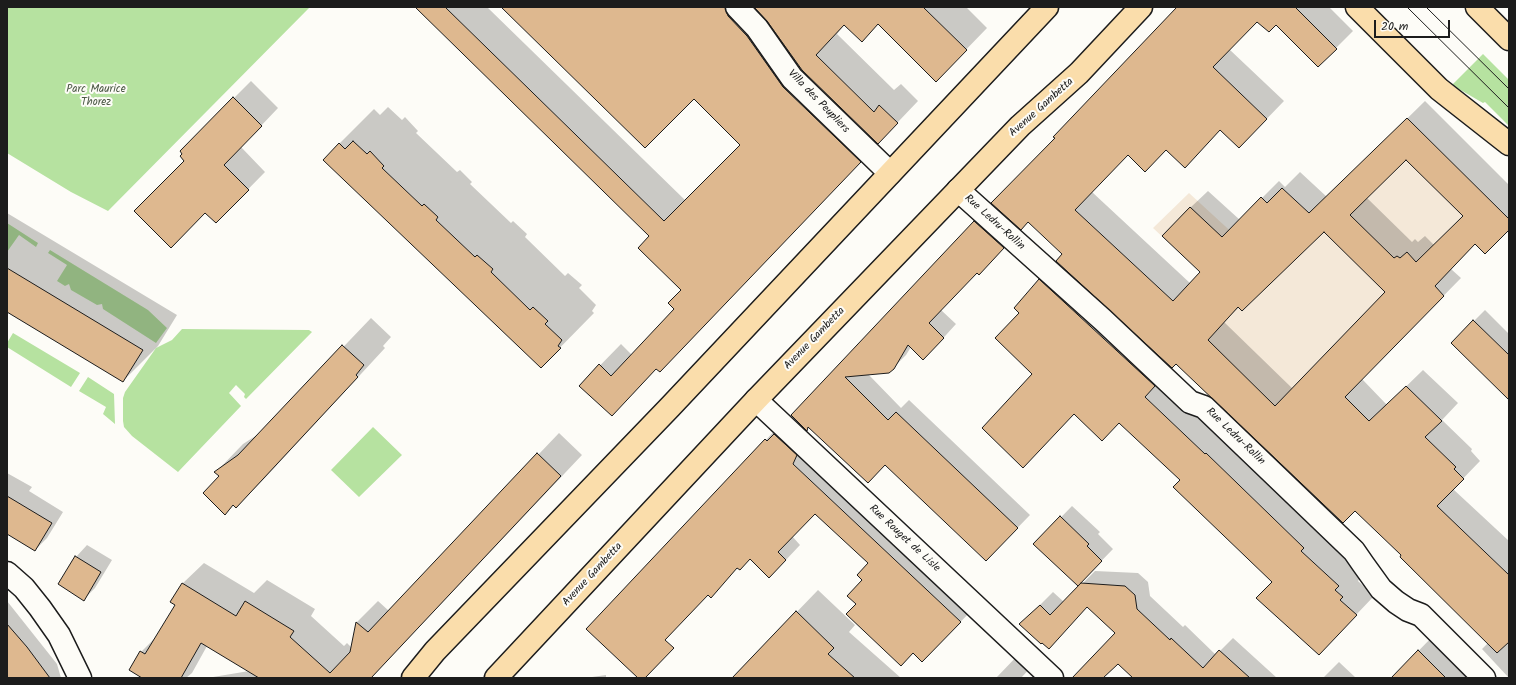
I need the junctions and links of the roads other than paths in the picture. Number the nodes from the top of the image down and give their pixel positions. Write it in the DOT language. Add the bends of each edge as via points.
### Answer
graph roads {
  1 [pos="737,7"];
  2 [pos="1047,7"];
  3 [pos="1141,7"];
  4 [pos="1357,7"];
  5 [pos="1477,7"];
  6 [pos="1509,39"];
  7 [pos="1509,144"];
  8 [pos="890,173"];
  9 [pos="958,190"];
  10 [pos="756,400"];
  11 [pos="7,574"];
  12 [pos="80,678"];
  13 [pos="413,678"];
  14 [pos="496,678"];
  15 [pos="1052,678"];
  16 [pos="1484,678"];
  1 -- 8 [label="street, Villa des Peupliers" via="757,28 792,78"];
  2 -- 8 [label="main road"];
  3 -- 9 [label="main road, Avenue Gambetta" via="1079,73 1020,126"];
  4 -- 7 [label="main road" via="1439,89"];
  5 -- 6 [label="main road"];
  8 -- 13 [label="main road" via="670,408 435,651"];
  9 -- 10 [label="main road, Avenue Gambetta"];
  9 -- 16 [label="street, Rue Ledru-Rollin" via="1190,402 1204,407 1354,551 1381,589 1408,610 1421,614"];
  10 -- 14 [label="main road, Avenue Gambetta"];
  10 -- 15 [label="street, Rue Rouget de Lisle"];
  11 -- 12 [label="street" via="24,588 59,635"];
}
